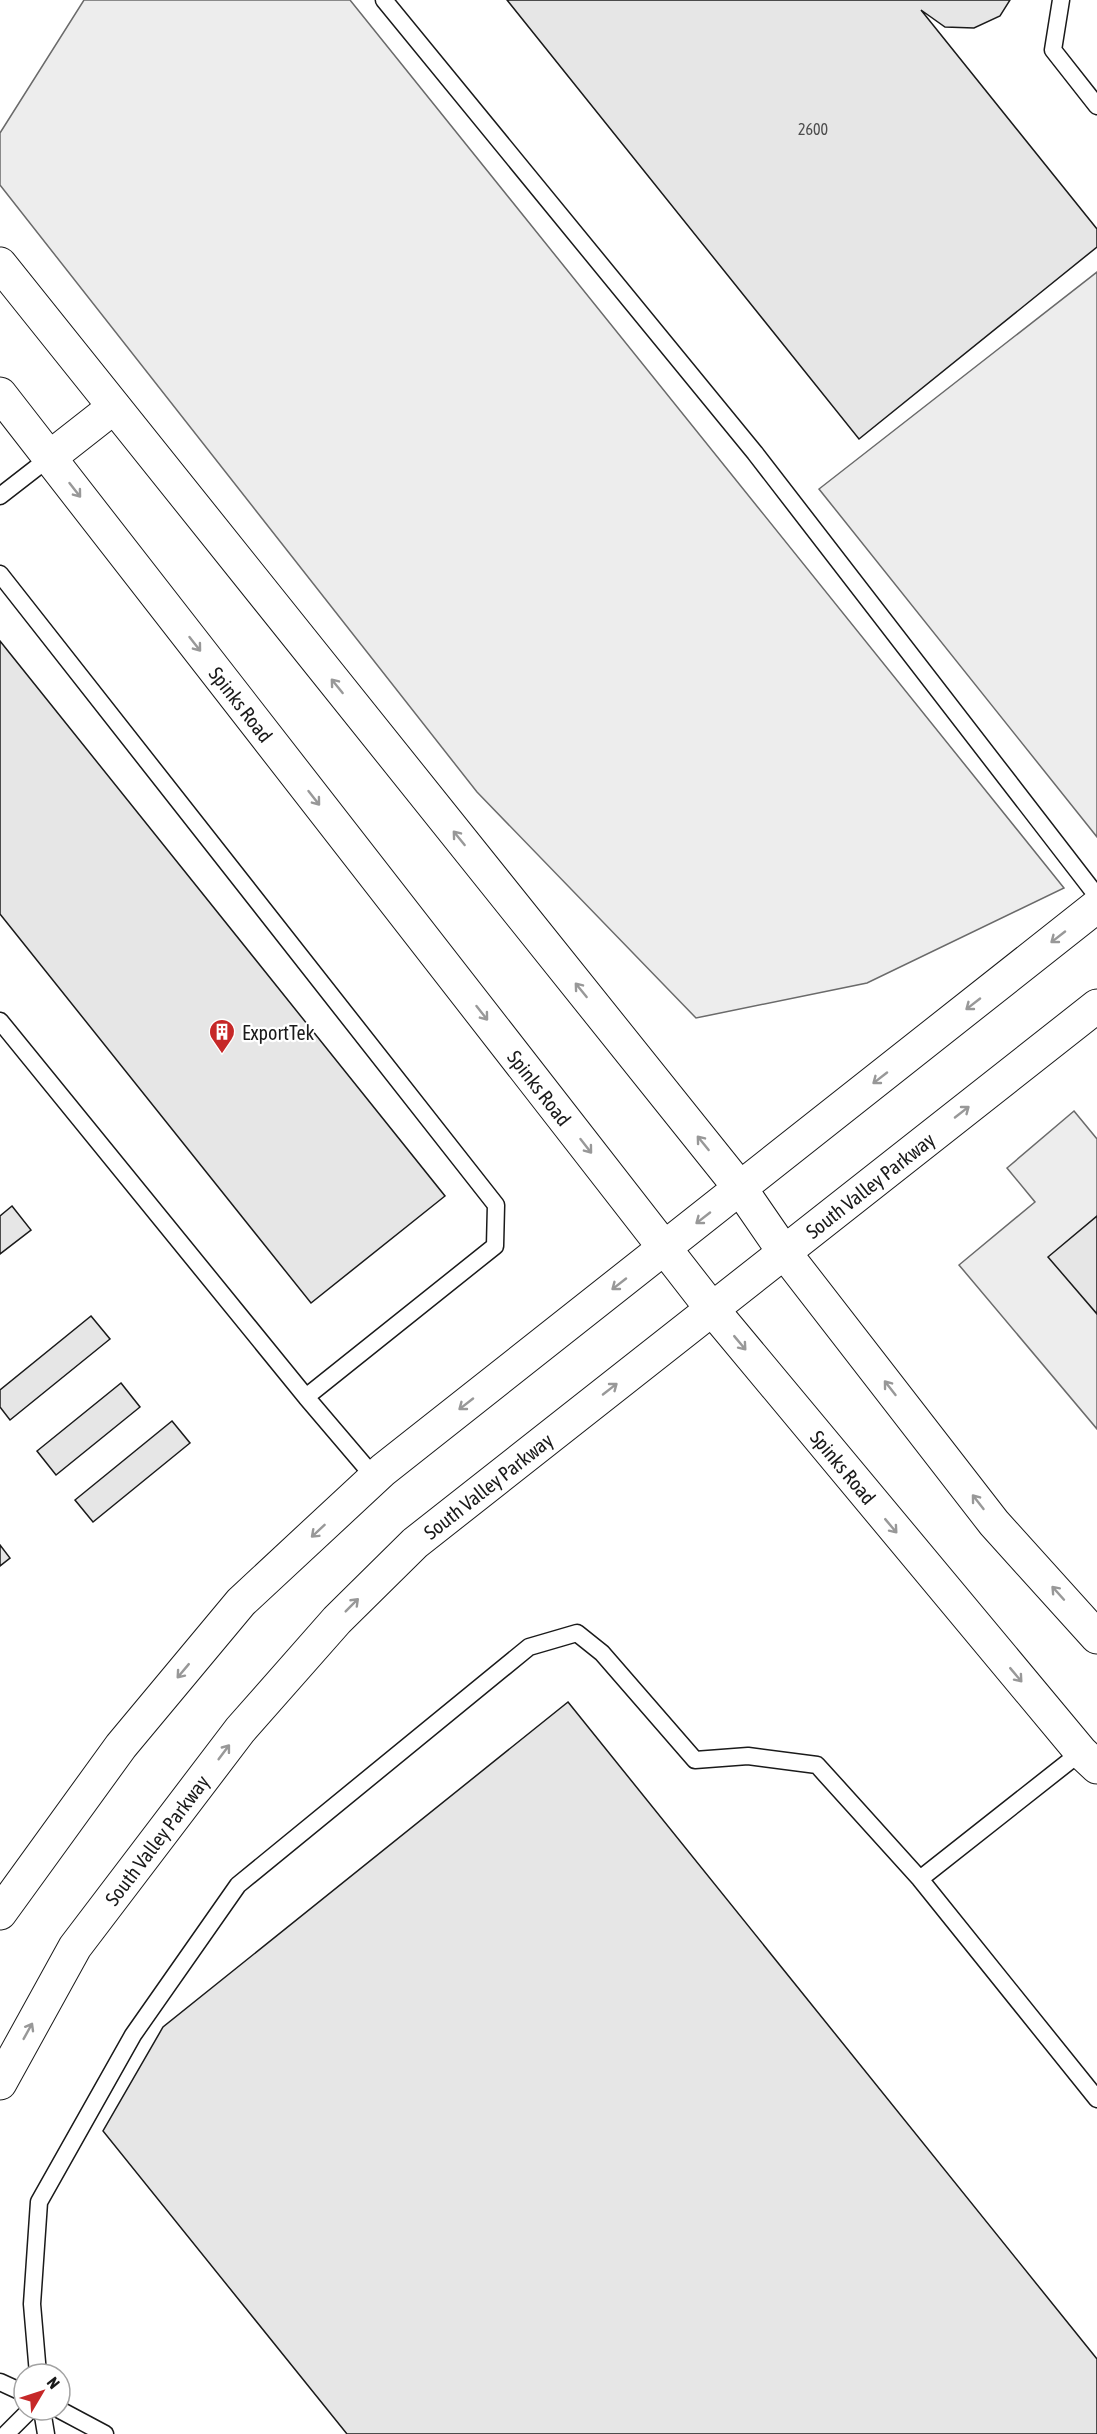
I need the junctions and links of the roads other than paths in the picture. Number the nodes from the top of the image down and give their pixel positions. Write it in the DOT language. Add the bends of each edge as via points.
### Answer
graph roads {
  1 [pos="384,0"];
  2 [pos="1061,0"];
  3 [pos="1097,106"];
  4 [pos="0,264"];
  5 [pos="0,394"];
  6 [pos="114,407"];
  7 [pos="50,458"];
  8 [pos="0,496"];
  9 [pos="0,574"];
  10 [pos="1097,896"];
  11 [pos="1097,906"];
  12 [pos="1094,1014"];
  13 [pos="0,1021"];
  14 [pos="740,1188"];
  15 [pos="665,1247"];
  16 [pos="784,1252"];
  17 [pos="712,1309"];
  18 [pos="306,1397"];
  19 [pos="375,1478"];
  20 [pos="1097,1637"];
  21 [pos="1089,1760"];
  22 [pos="920,1879"];
  23 [pos="0,1913"];
  24 [pos="0,2083"];
  25 [pos="1097,2099"];
  26 [pos="37,2362"];
  27 [pos="72,2416"];
  28 [pos="18,2422"];
  29 [pos="6,2434"];
  30 [pos="105,2434"];
  1 -- 10 [label="lane" via="755,453"];
  2 -- 3 [label="lane" via="1053,50"];
  4 -- 6 [label="main road"];
  5 -- 7 [label="main road, Spinks Road"];
  6 -- 7 [label="main road"];
  14 -- 6 [label="main road, one-way"];
  7 -- 8 [label="lane"];
  7 -- 15 [label="main road, Spinks Road, one-way"];
  9 -- 18 [label="lane" via="496,1205 495,1246"];
  11 -- 14 [label="main road, one-way"];
  16 -- 12 [label="main road, South Valley Parkway, one-way"];
  13 -- 18 [label="lane"];
  14 -- 15 [label="main road, one-way"];
  14 -- 16 [label="main road"];
  15 -- 17 [label="main road, Spinks Road"];
  15 -- 19 [label="main road, one-way"];
  16 -- 17 [label="main road, South Valley Parkway"];
  20 -- 16 [label="main road, one-way" via="994,1523"];
  17 -- 21 [label="main road, Spinks Road, one-way"];
  24 -- 17 [label="main road, South Valley Parkway, one-way" via="75,1947 240,1730 337,1620 415,1544"];
  18 -- 19 [label="lane"];
  19 -- 23 [label="main road, one-way" via="241,1602 121,1746"];
  21 -- 22 [label="lane"];
  22 -- 25 [label="lane"];
  22 -- 26 [label="lane" via="817,1765 748,1756 695,1760 602,1653 577,1633 529,1647 238,1886 133,2035 39,2202 32,2304"];
  27 -- 30 [label="lane"];
  28 -- 29 [label="lane"];
}
